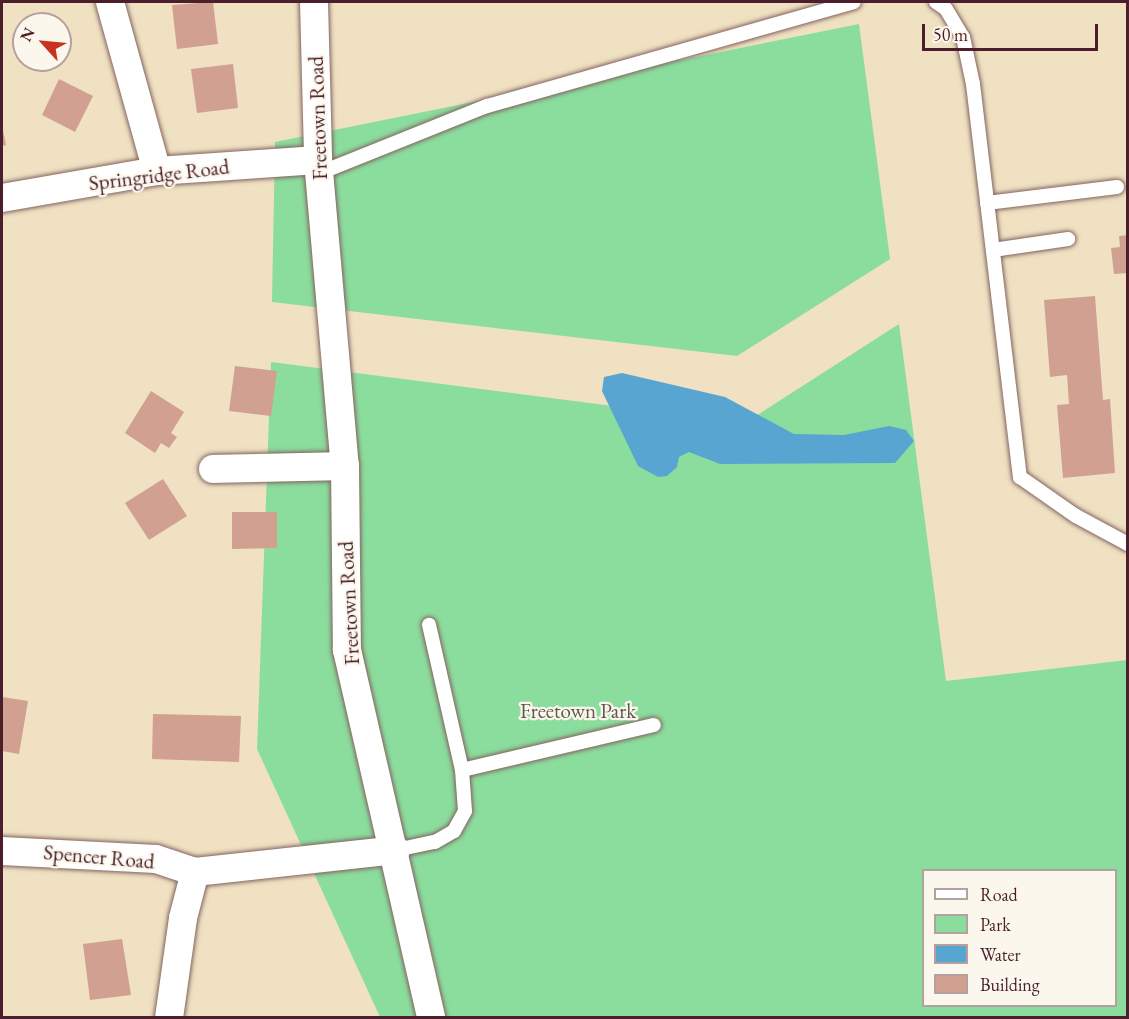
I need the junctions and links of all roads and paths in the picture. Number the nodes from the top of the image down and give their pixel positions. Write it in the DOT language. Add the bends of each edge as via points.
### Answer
graph roads {
  1 [pos="110,2"];
  2 [pos="314,2"];
  3 [pos="854,2"];
  4 [pos="936,2"];
  5 [pos="319,166"];
  6 [pos="157,171"];
  7 [pos="1118,187"];
  8 [pos="2,198"];
  9 [pos="987,203"];
  10 [pos="1068,239"];
  11 [pos="993,250"];
  12 [pos="345,466"];
  13 [pos="213,468"];
  14 [pos="1128,544"];
  15 [pos="429,625"];
  16 [pos="654,725"];
  17 [pos="462,770"];
  18 [pos="396,850"];
  19 [pos="2,851"];
  20 [pos="195,872"];
  21 [pos="169,1017"];
  22 [pos="431,1017"];
  1 -- 6 [label="street"];
  2 -- 5 [label="street, Freetown Road"];
  3 -- 5 [label="lane" via="487,106"];
  4 -- 9 [label="lane" via="946,9 963,37 973,84"];
  5 -- 6 [label="street, Springridge Road"];
  5 -- 12 [label="street, Freetown Road"];
  6 -- 8 [label="street, Springridge Road"];
  7 -- 9 [label="lane"];
  9 -- 11 [label="lane"];
  10 -- 11 [label="lane"];
  11 -- 14 [label="lane" via="1020,477 1076,516"];
  12 -- 13 [label="street"];
  12 -- 18 [label="street, Freetown Road" via="348,650 357,704"];
  15 -- 17 [label="lane"];
  16 -- 17 [label="lane"];
  17 -- 18 [label="lane" via="465,811 454,831 435,842"];
  18 -- 20 [label="street"];
  18 -- 22 [label="street, Freetown Road"];
  19 -- 20 [label="street, Spencer Road" via="156,859"];
  20 -- 21 [label="street" via="183,918"];
}
